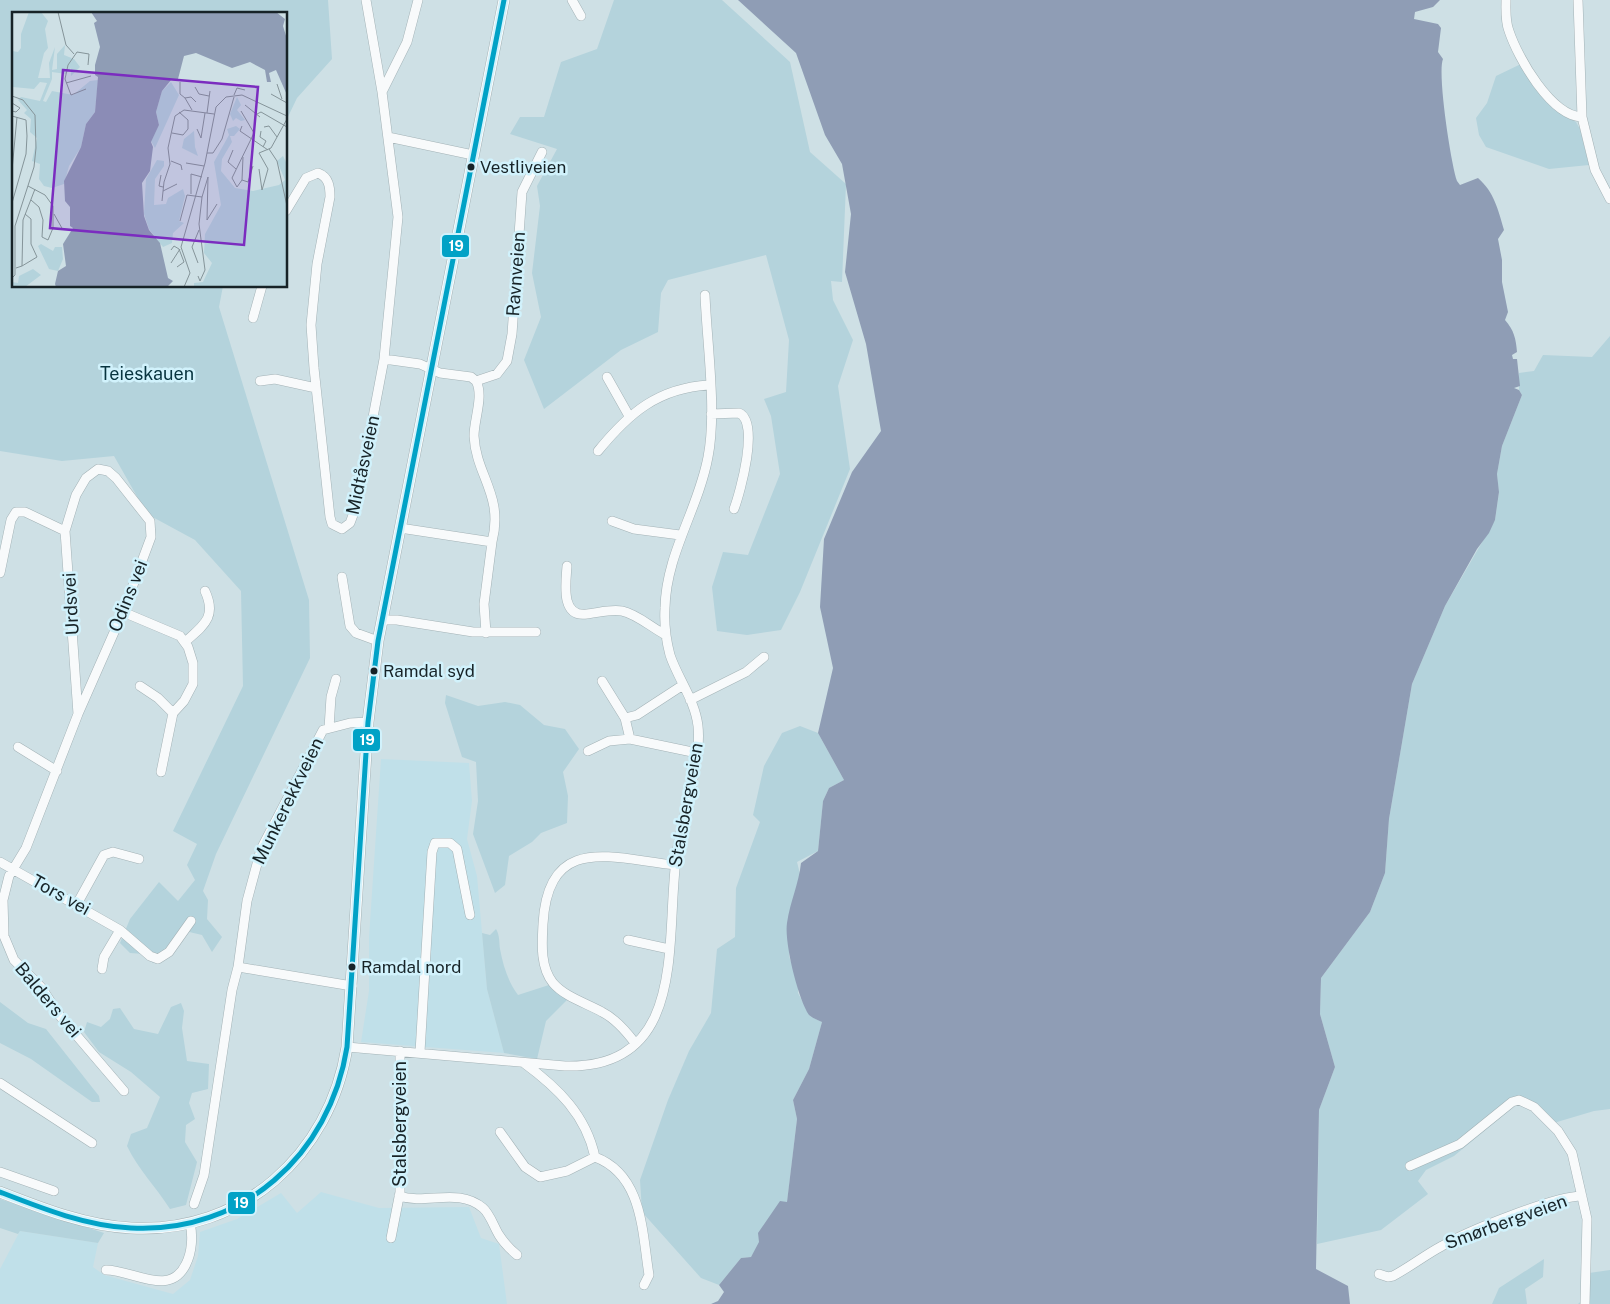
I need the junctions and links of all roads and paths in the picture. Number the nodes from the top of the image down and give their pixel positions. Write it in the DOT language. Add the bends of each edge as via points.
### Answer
graph roads {
  1 [pos="366,0"];
  2 [pos="418,0"];
  3 [pos="504,0"];
  4 [pos="572,0"];
  5 [pos="1506,0"];
  6 [pos="1578,0"];
  7 [pos="581,16"];
  8 [pos="382,92"];
  9 [pos="1582,118"];
  10 [pos="388,137"];
  11 [pos="542,152"];
  12 [pos="473,155"];
  13 [pos="1610,199"];
  14 [pos="288,208"];
  15 [pos="261,288"];
  16 [pos="705,296"];
  17 [pos="252,318"];
  18 [pos="384,358"];
  19 [pos="432,369"];
  20 [pos="607,377"];
  21 [pos="260,381"];
  22 [pos="476,381"];
  23 [pos="709,385"];
  24 [pos="316,388"];
  25 [pos="711,414"];
  26 [pos="630,416"];
  27 [pos="598,451"];
  28 [pos="76,495"];
  29 [pos="734,509"];
  30 [pos="612,521"];
  31 [pos="400,528"];
  32 [pos="66,531"];
  33 [pos="680,535"];
  34 [pos="492,542"];
  35 [pos="567,566"];
  36 [pos="0,573"];
  37 [pos="342,578"];
  38 [pos="205,591"];
  39 [pos="123,612"];
  40 [pos="382,620"];
  41 [pos="536,632"];
  42 [pos="486,633"];
  43 [pos="666,635"];
  44 [pos="378,641"];
  45 [pos="185,642"];
  46 [pos="764,658"];
  47 [pos="336,679"];
  48 [pos="602,682"];
  49 [pos="684,685"];
  50 [pos="140,686"];
  51 [pos="690,700"];
  52 [pos="78,714"];
  53 [pos="173,714"];
  54 [pos="624,718"];
  55 [pos="368,722"];
  56 [pos="329,728"];
  57 [pos="630,739"];
  58 [pos="18,747"];
  59 [pos="588,751"];
  60 [pos="697,753"];
  61 [pos="57,770"];
  62 [pos="162,772"];
  63 [pos="139,860"];
  64 [pos="0,862"];
  65 [pos="675,865"];
  66 [pos="13,869"];
  67 [pos="77,904"];
  68 [pos="470,915"];
  69 [pos="191,921"];
  70 [pos="120,930"];
  71 [pos="628,940"];
  72 [pos="669,949"];
  73 [pos="238,967"];
  74 [pos="102,969"];
  75 [pos="352,986"];
  76 [pos="635,1043"];
  77 [pos="347,1047"];
  78 [pos="400,1051"];
  79 [pos="420,1052"];
  80 [pos="523,1063"];
  81 [pos="0,1083"];
  82 [pos="124,1091"];
  83 [pos="500,1132"];
  84 [pos="92,1143"];
  85 [pos="595,1156"];
  86 [pos="1410,1166"];
  87 [pos="0,1172"];
  88 [pos="54,1191"];
  89 [pos="0,1192"];
  90 [pos="399,1196"];
  91 [pos="1582,1196"];
  92 [pos="194,1204"];
  93 [pos="190,1223"];
  94 [pos="391,1238"];
  95 [pos="517,1255"];
  96 [pos="106,1270"];
  97 [pos="1379,1274"];
  98 [pos="644,1285"];
  99 [pos="1585,1304"];
  1 -- 8 [label="street"];
  2 -- 8 [label="street" via="405,48"];
  3 -- 12 [label="main road"];
  4 -- 7 [label="street"];
  5 -- 9 [label="street" via="1508,31 1536,81 1556,107"];
  6 -- 9 [label="street"];
  8 -- 10 [label="street"];
  9 -- 13 [label="street" via="1595,170"];
  10 -- 12 [label="street"];
  10 -- 18 [label="street" via="398,226"];
  11 -- 22 [label="street, Ravnveien" via="522,192 512,334 507,361 497,374"];
  12 -- 19 [label="main road"];
  14 -- 24 [label="street, Midtåsveien" via="306,178 318,173 326,178 330,197 312,307"];
  15 -- 17 [label="street"];
  16 -- 23 [label="street, Stalsbergveien"];
  18 -- 19 [label="street"];
  18 -- 24 [label="street, Midtåsveien" via="356,507 350,523 342,529 332,524 330,517"];
  19 -- 22 [label="street"];
  19 -- 31 [label="main road"];
  20 -- 26 [label="street"];
  21 -- 24 [label="street" via="275,379"];
  22 -- 34 [label="street" via="475,441 496,509"];
  23 -- 25 [label="street, Stalsbergveien"];
  23 -- 26 [label="street" via="672,391"];
  25 -- 29 [label="street" via="740,413 745,420 748,456"];
  25 -- 33 [label="street, Stalsbergveien" via="708,457"];
  26 -- 27 [label="street"];
  28 -- 32 [label="street, Urdsvei"];
  28 -- 39 [label="street, Odins vei" via="89,474 98,469 108,471 150,521 151,537"];
  30 -- 33 [label="street" via="634,529"];
  31 -- 34 [label="street"];
  31 -- 40 [label="main road"];
  32 -- 36 [label="street" via="25,512 16,512 11,520"];
  32 -- 52 [label="street, Urdsvei"];
  33 -- 43 [label="street, Stalsbergveien" via="666,591"];
  34 -- 42 [label="street" via="484,604"];
  35 -- 43 [label="street" via="566,600 574,612 581,615 627,612"];
  37 -- 44 [label="street" via="350,626 356,633"];
  38 -- 45 [label="street" via="210,607 207,620"];
  39 -- 45 [label="street" via="172,631"];
  39 -- 52 [label="street, Odins vei"];
  40 -- 42 [label="street"];
  40 -- 44 [label="main road"];
  41 -- 42 [label="street"];
  43 -- 49 [label="street, Stalsbergveien" via="670,654"];
  44 -- 55 [label="main road"];
  45 -- 53 [label="street" via="193,663 193,684"];
  46 -- 51 [label="street" via="746,672"];
  47 -- 56 [label="street, Munkerekkveien"];
  48 -- 54 [label="street"];
  49 -- 51 [label="street, Stalsbergveien"];
  49 -- 54 [label="street" via="637,715"];
  50 -- 53 [label="street"];
  51 -- 60 [label="street, Stalsbergveien" via="698,724"];
  52 -- 61 [label="street, Odins vei"];
  53 -- 62 [label="street"];
  54 -- 57 [label="street"];
  55 -- 56 [label="street, Munkerekkveien"];
  55 -- 75 [label="main road"];
  56 -- 73 [label="street, Munkerekkveien" via="321,733 261,849 247,901"];
  57 -- 59 [label="street" via="609,741"];
  57 -- 60 [label="street"];
  58 -- 61 [label="street"];
  60 -- 65 [label="street, Stalsbergveien"];
  61 -- 66 [label="street, Odins vei" via="26,848"];
  63 -- 67 [label="street" via="113,852 104,855"];
  64 -- 66 [label="street, Tors vei"];
  65 -- 72 [label="street, Stalsbergveien"];
  65 -- 76 [label="street" via="604,856 579,858 560,872 550,888 544,908 544,956 550,979 566,993 612,1019"];
  66 -- 67 [label="street, Tors vei"];
  66 -- 82 [label="street, Balders vei" via="2,900 6,942 20,968 41,987 60,1016"];
  67 -- 70 [label="street, Tors vei"];
  68 -- 79 [label="street" via="456,849 450,843 435,843"];
  69 -- 70 [label="street, Tors vei" via="169,952 158,960"];
  70 -- 74 [label="street" via="104,957"];
  71 -- 72 [label="street"];
  72 -- 76 [label="street, Stalsbergveien" via="660,1010"];
  73 -- 75 [label="street"];
  73 -- 92 [label="street, Munkerekkveien" via="204,1175"];
  75 -- 77 [label="main road"];
  76 -- 80 [label="street, Stalsbergveien" via="617,1057 591,1065"];
  77 -- 78 [label="street, Stalsbergveien"];
  77 -- 93 [label="main road" via="332,1102 309,1145 294,1163 262,1190 236,1206"];
  78 -- 79 [label="street, Stalsbergveien"];
  78 -- 90 [label="street, Stalsbergveien"];
  79 -- 80 [label="street, Stalsbergveien"];
  80 -- 85 [label="street" via="563,1095 578,1113 592,1141"];
  81 -- 84 [label="street"];
  83 -- 85 [label="street" via="525,1168 540,1177 567,1171"];
  85 -- 98 [label="street" via="624,1178 634,1192 649,1275"];
  86 -- 91 [label="street, Smørbergveien" via="1460,1144 1504,1107 1519,1100 1527,1102 1548,1120 1568,1145"];
  87 -- 88 [label="street"];
  89 -- 93 [label="main road" via="111,1226 147,1228"];
  90 -- 94 [label="street, Stalsbergveien"];
  90 -- 95 [label="street, Stalsbergveien" via="417,1199 455,1196 476,1204 485,1210 500,1236"];
  91 -- 97 [label="street, Smørbergveien" via="1533,1209 1452,1240 1393,1276"];
  91 -- 99 [label="street, Smørbergveien" via="1588,1230"];
  93 -- 96 [label="street" via="192,1236 188,1260 183,1271 173,1279 159,1282"];
}
